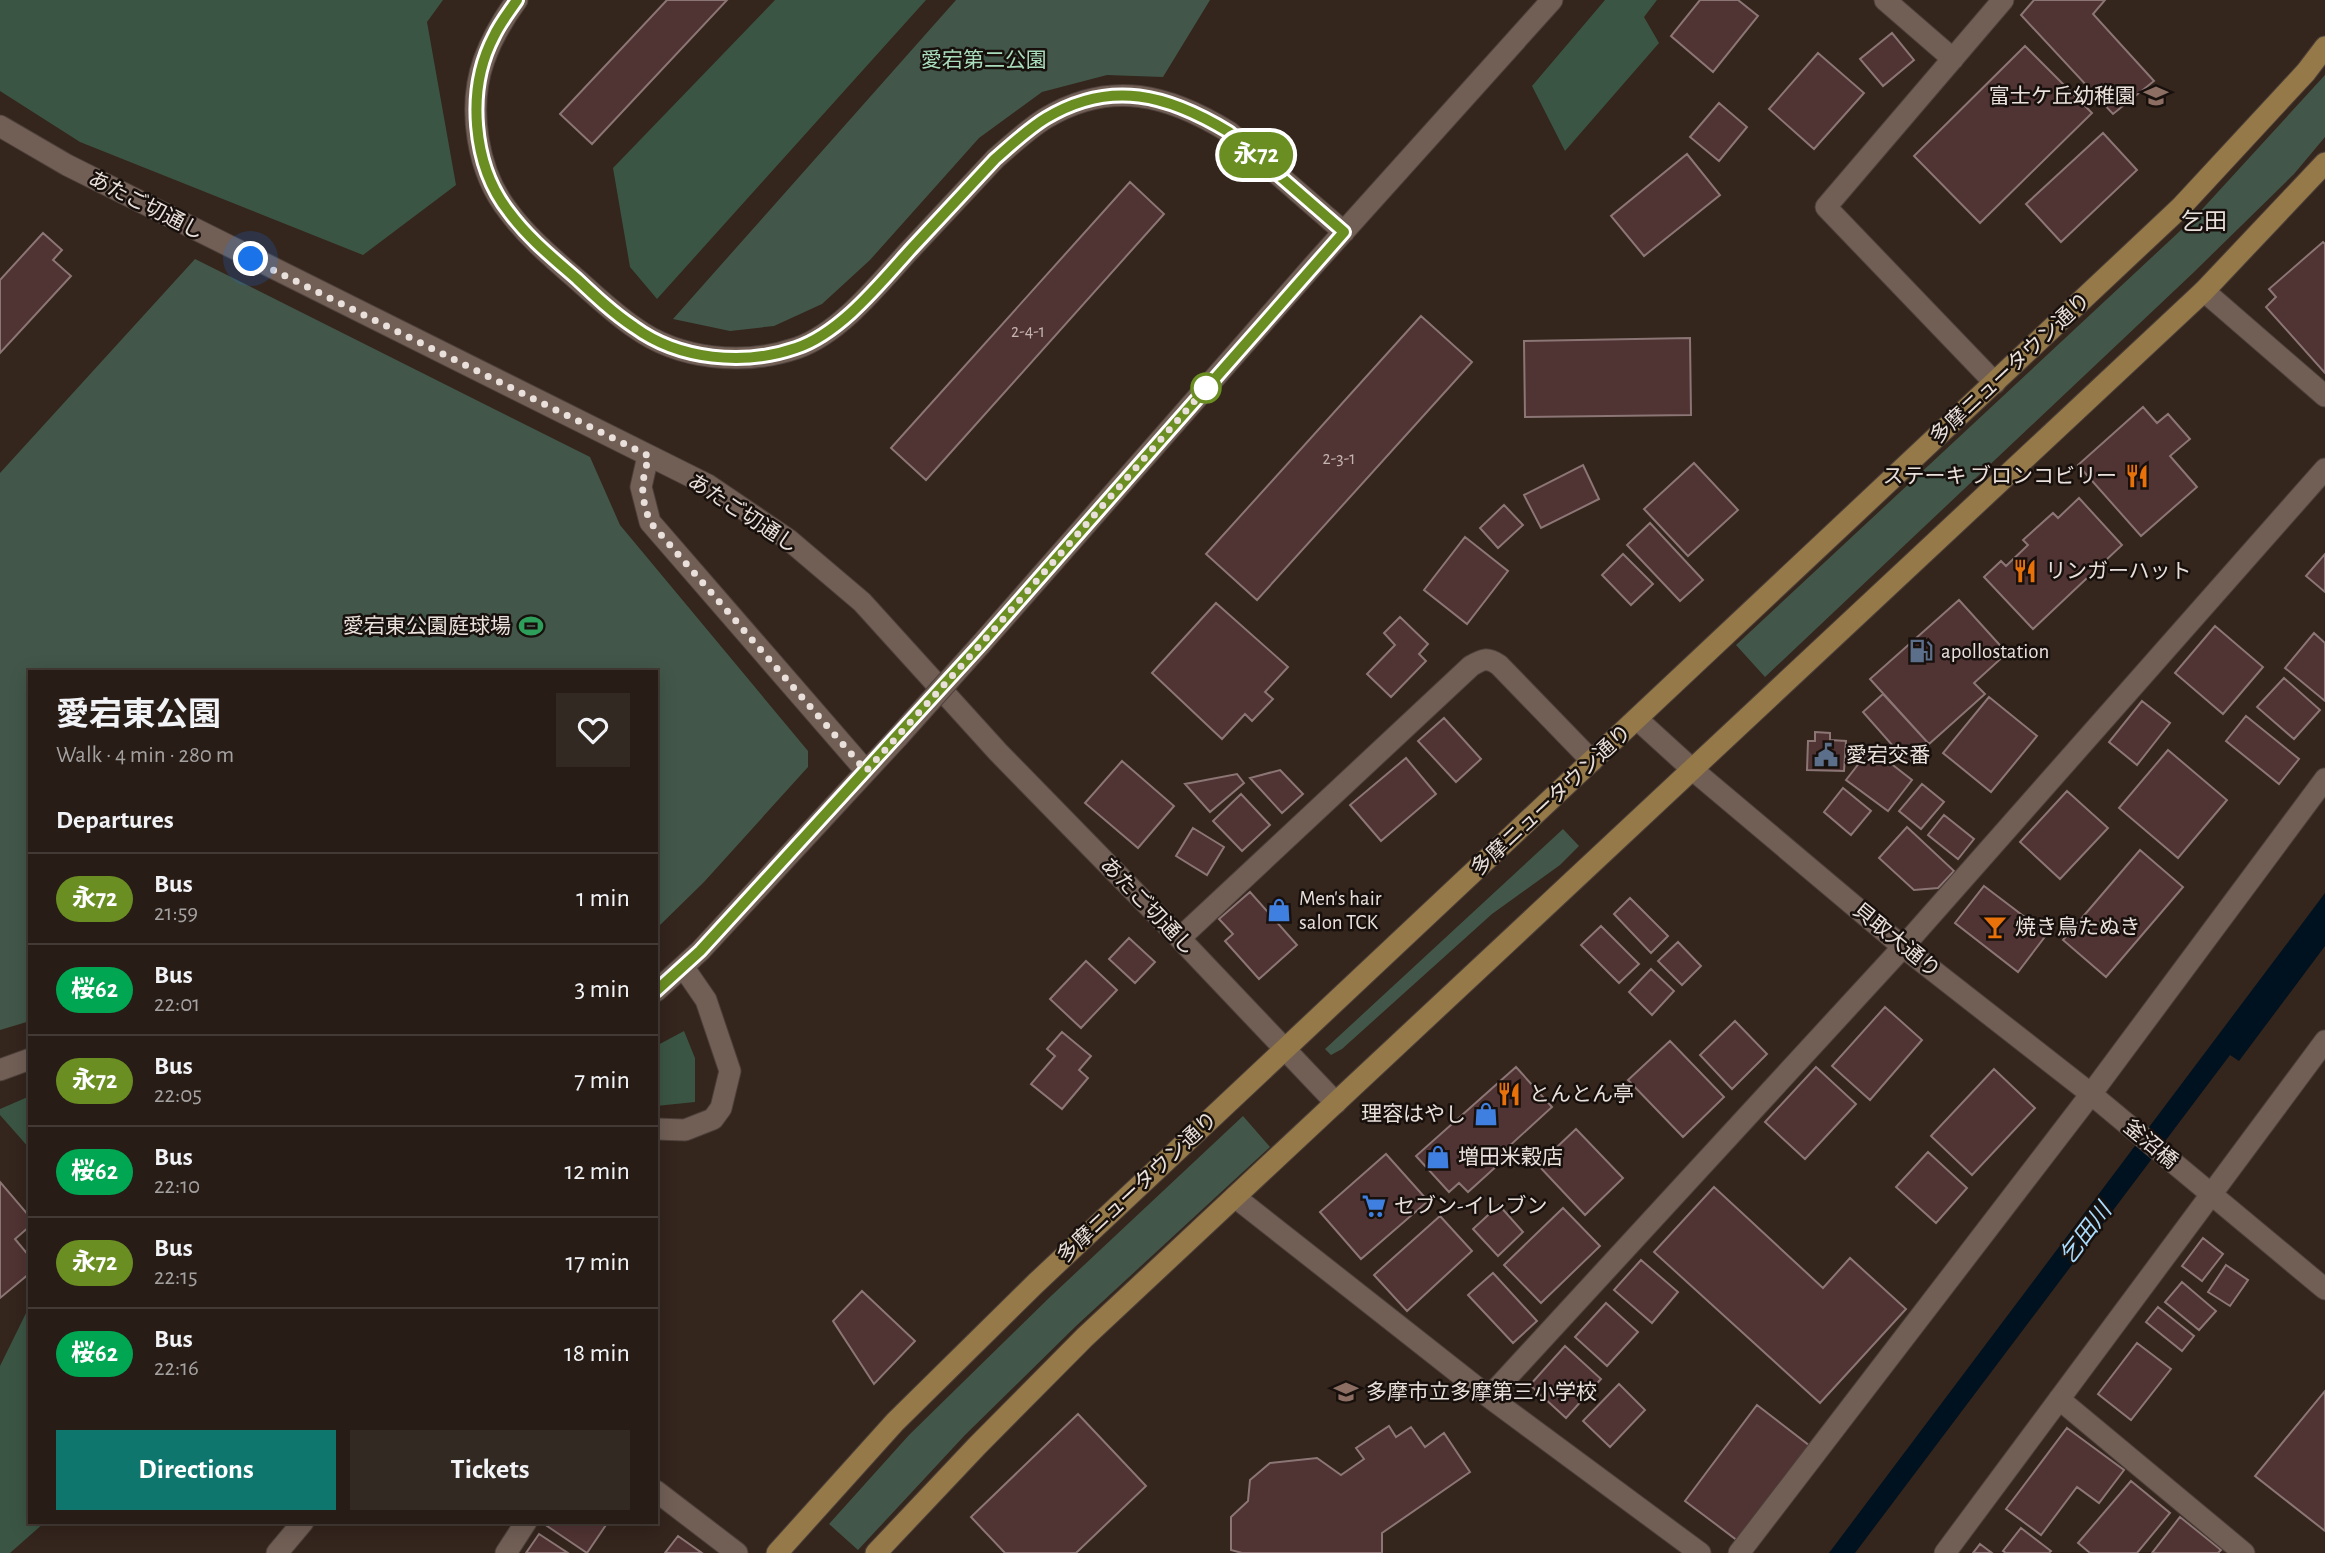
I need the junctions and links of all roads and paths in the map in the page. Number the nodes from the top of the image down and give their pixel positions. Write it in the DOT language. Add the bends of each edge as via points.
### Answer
graph roads {
  1 [pos="517,0"];
  2 [pos="1552,0"];
  3 [pos="1885,0"];
  4 [pos="2003,0"];
  5 [pos="2325,47"];
  6 [pos="1953,59"];
  7 [pos="0,126"];
  8 [pos="2325,163"];
  9 [pos="1344,232"];
  10 [pos="2204,291"];
  11 [pos="1995,383"];
  12 [pos="2325,396"];
  13 [pos="649,456"];
  14 [pos="2325,468"];
  15 [pos="1637,719"];
  16 [pos="1592,761"];
  17 [pos="1693,770"];
  18 [pos="866,771"];
  19 [pos="2325,779"];
  20 [pos="1180,939"];
  21 [pos="1903,947"];
  22 [pos="684,968"];
  23 [pos="658,989"];
  24 [pos="2325,1041"];
  25 [pos="1285,1050"];
  26 [pos="28,1060"];
  27 [pos="0,1070"];
  28 [pos="2098,1100"];
  29 [pos="1336,1103"];
  30 [pos="658,1129"];
  31 [pos="2203,1188"];
  32 [pos="1235,1197"];
  33 [pos="2325,1289"];
  34 [pos="1489,1397"];
  35 [pos="2059,1399"];
  36 [pos="658,1493"];
  37 [pos="301,1524"];
  38 [pos="525,1524"];
  39 [pos="277,1553"];
  40 [pos="506,1553"];
  41 [pos="737,1553"];
  42 [pos="777,1553"];
  43 [pos="876,1553"];
  44 [pos="1700,1553"];
  45 [pos="1739,1553"];
  46 [pos="1945,1553"];
  47 [pos="2244,1553"];
  1 -- 9 [label="street" via="493,37 477,93 476,123 491,181 524,231 610,309 669,346 704,356 737,359 767,355 798,348 821,335 850,313 1021,137 1077,103 1106,97 1164,100 1212,121"];
  2 -- 9 [label="street"];
  3 -- 6 [label="street"];
  4 -- 6 [label="street"];
  5 -- 11 [label="main road, 多摩ニュータウン通り" via="2181,207"];
  6 -- 11 [label="street" via="1826,207"];
  7 -- 13 [label="street, あたご切通し" via="67,165"];
  8 -- 10 [label="main road"];
  9 -- 18 [label="street, bridge"];
  10 -- 12 [label="street"];
  10 -- 17 [label="main road"];
  11 -- 15 [label="main road, 多摩ニュータウン通り"];
  13 -- 18 [label="street" via="641,487 650,522"];
  13 -- 20 [label="street, あたご切通し" via="708,485 789,540 862,602 998,752"];
  14 -- 21 [label="street"];
  15 -- 16 [label="main road, 多摩ニュータウン通り"];
  15 -- 17 [label="street, 貝取大通り"];
  16 -- 20 [label="street" via="1499,665 1483,659"];
  16 -- 25 [label="main road, 多摩ニュータウン通り"];
  17 -- 21 [label="street, 貝取大通り"];
  17 -- 29 [label="main road"];
  18 -- 22 [label="street"];
  19 -- 28 [label="street"];
  20 -- 25 [label="street, あたご切通し"];
  21 -- 28 [label="street, 貝取大通り"];
  21 -- 34 [label="street"];
  22 -- 23 [label="street"];
  22 -- 30 [label="street" via="706,1000 730,1071 722,1108 713,1119 685,1130"];
  24 -- 31 [label="street"];
  25 -- 29 [label="street, あたご切通し"];
  25 -- 42 [label="main road, 多摩ニュータウン通り" via="914,1403"];
  26 -- 27 [label="street"];
  28 -- 31 [label="street, 釜沼橋"];
  28 -- 45 [label="street"];
  29 -- 32 [label="main road"];
  31 -- 33 [label="street"];
  31 -- 35 [label="street"];
  32 -- 34 [label="street"];
  32 -- 43 [label="main road" via="1085,1337"];
  34 -- 44 [label="street"];
  35 -- 46 [label="street"];
  35 -- 47 [label="street"];
  36 -- 41 [label="street"];
  37 -- 39 [label="street"];
  38 -- 40 [label="street"];
}
